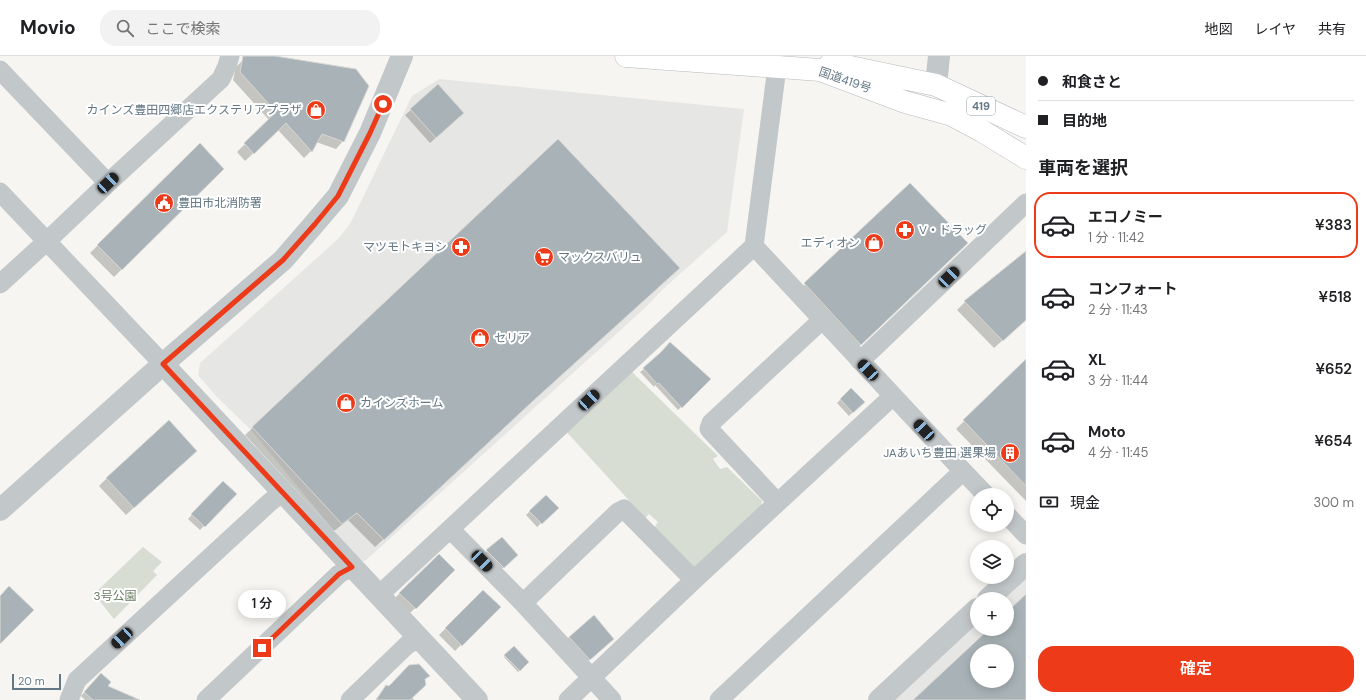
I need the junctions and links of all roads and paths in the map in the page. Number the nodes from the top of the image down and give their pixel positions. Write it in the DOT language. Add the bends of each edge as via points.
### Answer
graph roads {
  1 [pos="230,56"];
  2 [pos="402,56"];
  3 [pos="626,56"];
  4 [pos="939,56"];
  5 [pos="780,62"];
  6 [pos="0,70"];
  7 [pos="936,85"];
  8 [pos="1026,127"];
  9 [pos="1026,158"];
  10 [pos="108,183"];
  11 [pos="0,192"];
  12 [pos="1026,203"];
  13 [pos="47,241"];
  14 [pos="754,246"];
  15 [pos="0,284"];
  16 [pos="822,319"];
  17 [pos="860,361"];
  18 [pos="163,364"];
  19 [pos="893,396"];
  20 [pos="962,471"];
  21 [pos="979,488"];
  22 [pos="283,492"];
  23 [pos="777,502"];
  24 [pos="0,510"];
  25 [pos="1014,522"];
  26 [pos="450,529"];
  27 [pos="1026,535"];
  28 [pos="1026,564"];
  29 [pos="352,567"];
  30 [pos="694,580"];
  31 [pos="996,592"];
  32 [pos="379,595"];
  33 [pos="523,603"];
  34 [pos="970,616"];
  35 [pos="419,638"];
  36 [pos="591,678"];
  37 [pos="69,700"];
  38 [pos="206,700"];
  39 [pos="350,700"];
  40 [pos="477,700"];
  41 [pos="568,700"];
  42 [pos="612,700"];
  43 [pos="719,700"];
  44 [pos="879,700"];
  1 -- 10 [label="street" via="220,79"];
  2 -- 18 [label="street" via="370,133 338,196 283,260"];
  3 -- 5 [label="highway, 国道419号 / 419"];
  4 -- 7 [label="street"];
  5 -- 7 [label="highway, 国道419号 / 419" via="803,58"];
  5 -- 9 [label="highway, 国道419号 / 419" via="820,70 905,102 952,116"];
  5 -- 14 [label="street"];
  6 -- 10 [label="street"];
  7 -- 8 [label="highway, 国道419号 / 419"];
  10 -- 13 [label="street"];
  11 -- 13 [label="street"];
  12 -- 17 [label="street"];
  13 -- 15 [label="street"];
  13 -- 18 [label="street"];
  14 -- 16 [label="street"];
  14 -- 26 [label="street"];
  16 -- 17 [label="street"];
  16 -- 23 [label="street" via="711,423 709,429"];
  17 -- 19 [label="street"];
  18 -- 22 [label="street"];
  18 -- 24 [label="street"];
  19 -- 20 [label="street"];
  19 -- 23 [label="street"];
  20 -- 21 [label="street"];
  20 -- 43 [label="street"];
  22 -- 29 [label="street"];
  22 -- 37 [label="street" via="77,680"];
  23 -- 30 [label="street"];
  25 -- 27 [label="street"];
  26 -- 32 [label="street"];
  26 -- 33 [label="street"];
  28 -- 31 [label="street"];
  29 -- 32 [label="street"];
  29 -- 38 [label="street" via="339,574"];
  30 -- 33 [label="street" via="624,509"];
  30 -- 36 [label="street"];
  32 -- 35 [label="street"];
  33 -- 36 [label="street"];
  34 -- 44 [label="street"];
  35 -- 39 [label="street" via="408,645"];
  35 -- 40 [label="street"];
  36 -- 41 [label="street"];
  36 -- 42 [label="street"];
}
